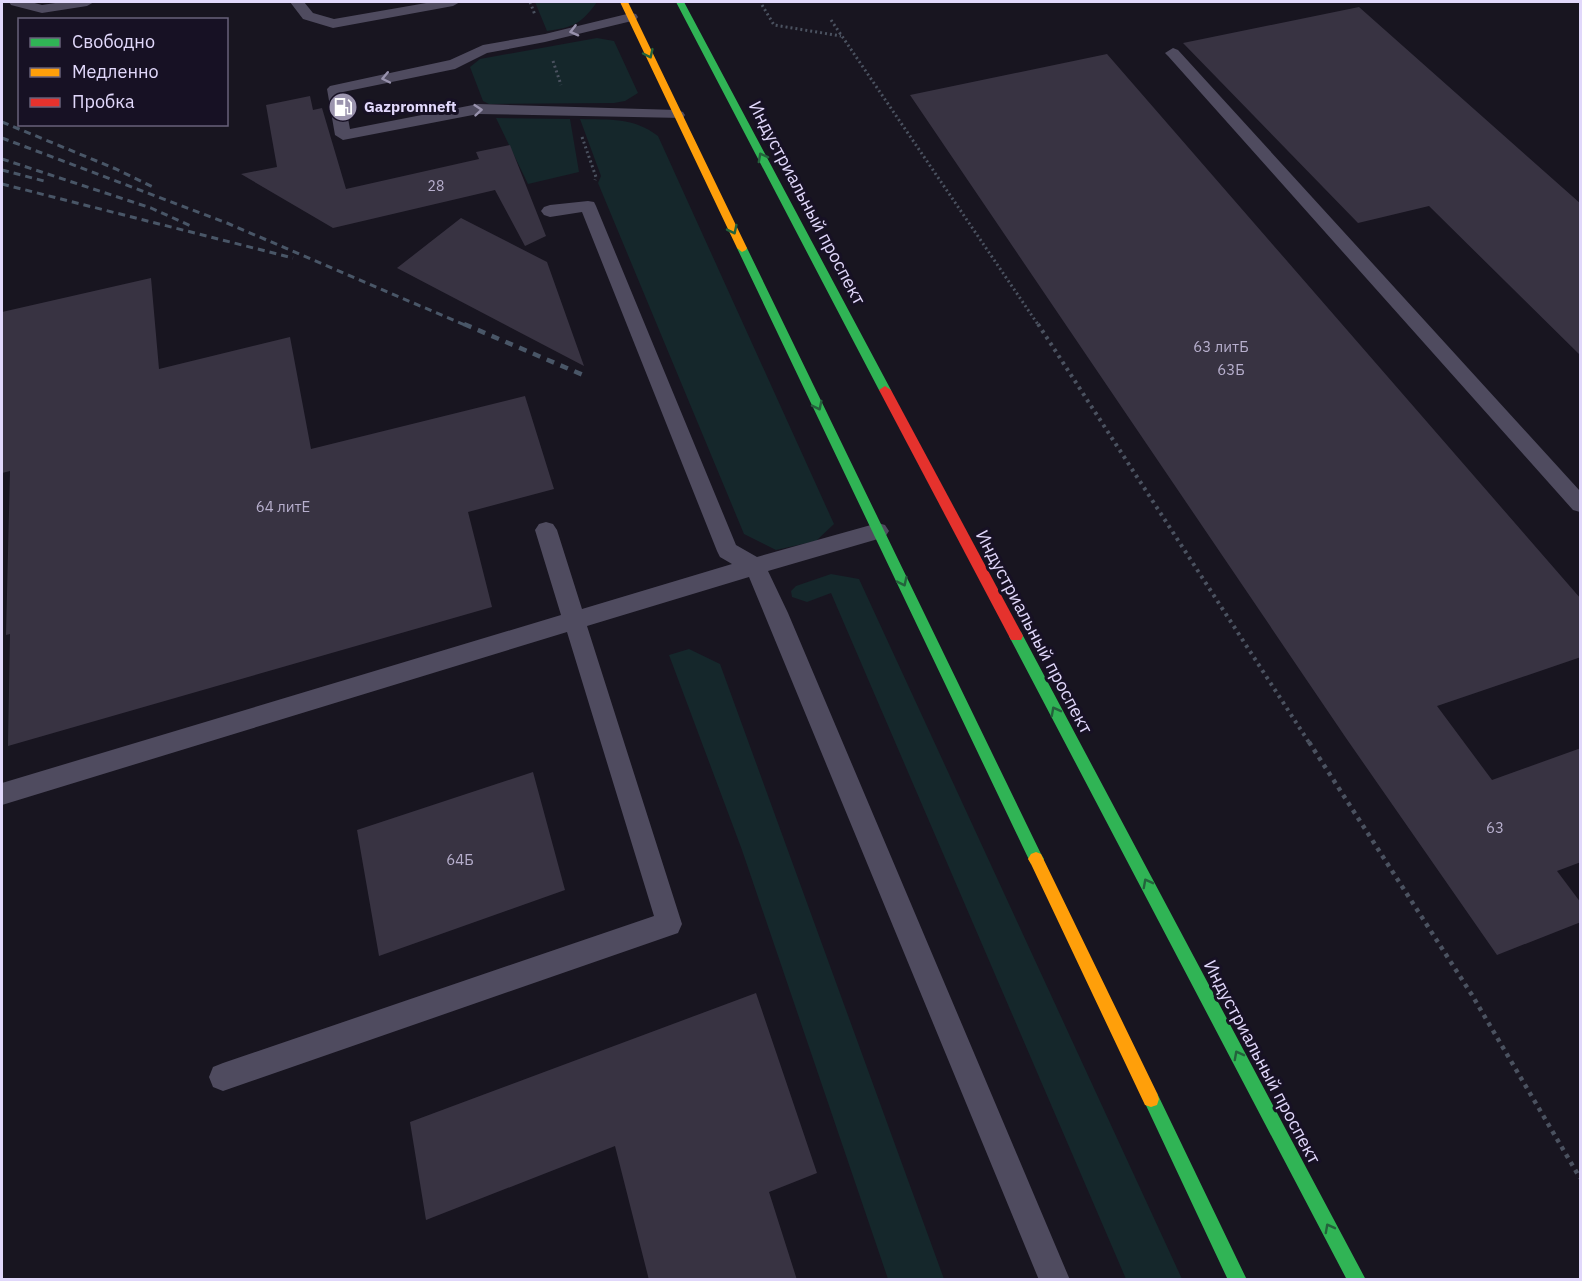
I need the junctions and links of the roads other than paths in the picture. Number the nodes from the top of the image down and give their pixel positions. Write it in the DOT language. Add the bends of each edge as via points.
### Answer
graph roads {
  1 [pos="16,2"];
  2 [pos="87,2"];
  3 [pos="297,2"];
  4 [pos="453,2"];
  5 [pos="624,2"];
  6 [pos="681,2"];
  7 [pos="631,16"];
  8 [pos="1173,53"];
  9 [pos="677,115"];
  10 [pos="550,211"];
  11 [pos="1581,504"];
  12 [pos="546,530"];
  13 [pos="878,531"];
  14 [pos="755,566"];
  15 [pos="576,621"];
  16 [pos="2,794"];
  17 [pos="223,1077"];
  18 [pos="1055,1280"];
  19 [pos="1238,1280"];
  20 [pos="1357,1280"];
  1 -- 2 [label="lane" via="42,9"];
  3 -- 4 [label="lane" via="308,16 333,24"];
  5 -- 7 [label="main road"];
  20 -- 6 [label="main road, Индустриальный проспект, one-way"];
  7 -- 9 [label="main road, one-way"];
  7 -- 9 [label="lane, one-way" via="483,49 455,64 335,88 343,135 478,109"];
  8 -- 11 [label="lane"];
  9 -- 13 [label="main road, one-way"];
  10 -- 14 [label="lane" via="588,206 728,551"];
  12 -- 15 [label="lane"];
  13 -- 14 [label="lane"];
  13 -- 19 [label="main road, one-way"];
  14 -- 15 [label="lane"];
  14 -- 18 [label="lane"];
  15 -- 16 [label="lane"];
  15 -- 17 [label="lane" via="669,924"];
}
